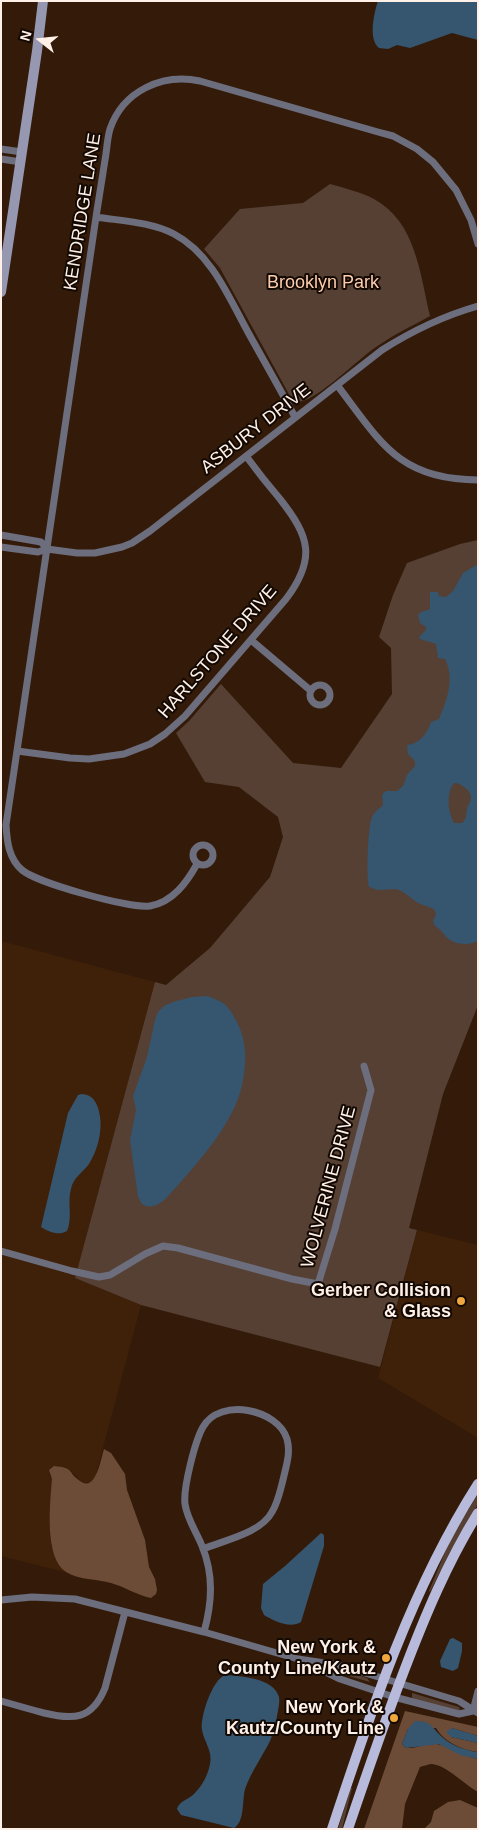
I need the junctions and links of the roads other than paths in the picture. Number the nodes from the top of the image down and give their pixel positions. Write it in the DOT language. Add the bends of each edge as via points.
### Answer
graph roads {
  1 [pos="43,1"];
  2 [pos="1,149"];
  3 [pos="22,157"];
  4 [pos="1,159"];
  5 [pos="96,217"];
  6 [pos="478,244"];
  7 [pos="1,292"];
  8 [pos="478,306"];
  9 [pos="336,385"];
  10 [pos="295,417"];
  11 [pos="246,456"];
  12 [pos="478,480"];
  13 [pos="1,535"];
  14 [pos="1,547"];
  15 [pos="47,549"];
  16 [pos="251,640"];
  17 [pos="310,690"];
  18 [pos="17,751"];
  19 [pos="197,864"];
  20 [pos="364,1066"];
  21 [pos="1,1251"];
  22 [pos="478,1484"];
  23 [pos="478,1513"];
  24 [pos="203,1549"];
  25 [pos="1,1600"];
  26 [pos="125,1612"];
  27 [pos="204,1632"];
  28 [pos="298,1659"];
  29 [pos="385,1679"];
  30 [pos="399,1684"];
  31 [pos="478,1691"];
  32 [pos="380,1692"];
  33 [pos="394,1697"];
  34 [pos="1,1701"];
  35 [pos="475,1712"];
  36 [pos="332,1829"];
  37 [pos="348,1829"];
  1 -- 3 [label="street"];
  2 -- 3 [label="street"];
  3 -- 4 [label="street"];
  3 -- 7 [label="street"];
  5 -- 6 [label="street, KENDRIDGE LANE" via="109,134 119,111 145,87 183,78 393,136 417,149 433,162 456,190 471,220"];
  5 -- 10 [label="street" via="164,229 198,252 218,279"];
  5 -- 15 [label="street, KENDRIDGE LANE"];
  8 -- 9 [label="street, ASBURY DRIVE" via="441,318 404,336"];
  9 -- 10 [label="street, ASBURY DRIVE"];
  9 -- 12 [label="street" via="386,447 405,464 454,480"];
  10 -- 11 [label="street, ASBURY DRIVE"];
  11 -- 15 [label="street, ASBURY DRIVE" via="146,534 122,548 95,553"];
  11 -- 16 [label="street, HARLSTONE DRIVE" via="296,520 306,555 295,588"];
  13 -- 15 [label="street, ASBURY DRIVE" via="41,542"];
  14 -- 15 [label="street, ASBURY DRIVE" via="38,552"];
  15 -- 18 [label="street, KENDRIDGE LANE"];
  16 -- 17 [label="street"];
  16 -- 18 [label="street, HARLSTONE DRIVE" via="181,720 150,744 124,754 88,759"];
  18 -- 19 [label="street, KENDRIDGE LANE" via="6,834 13,859 28,874 45,882 142,907 161,903 171,896 188,881"];
  20 -- 21 [label="street, WOLVERINE DRIVE" via="371,1090 318,1284 163,1246 110,1275 100,1277"];
  22 -- 29 [label="main road" via="430,1568"];
  23 -- 30 [label="main road" via="435,1593"];
  24 -- 24 [label="street" via="185,1503 187,1481 202,1428 214,1414 232,1409 271,1419 286,1434 289,1452 272,1513 253,1530"];
  24 -- 27 [label="street" via="211,1585"];
  25 -- 26 [label="street" via="32,1597 75,1599"];
  26 -- 27 [label="street"];
  26 -- 34 [label="street" via="101,1698 90,1711 67,1718"];
  27 -- 28 [label="street"];
  28 -- 29 [label="street" via="338,1665"];
  28 -- 32 [label="street" via="333,1676"];
  29 -- 30 [label="street"];
  29 -- 32 [label="main road"];
  30 -- 33 [label="main road"];
  30 -- 35 [label="street" via="459,1702"];
  31 -- 35 [label="street"];
  32 -- 33 [label="street"];
  32 -- 36 [label="main road"];
  33 -- 35 [label="street" via="459,1714"];
  33 -- 37 [label="main road"];
}
